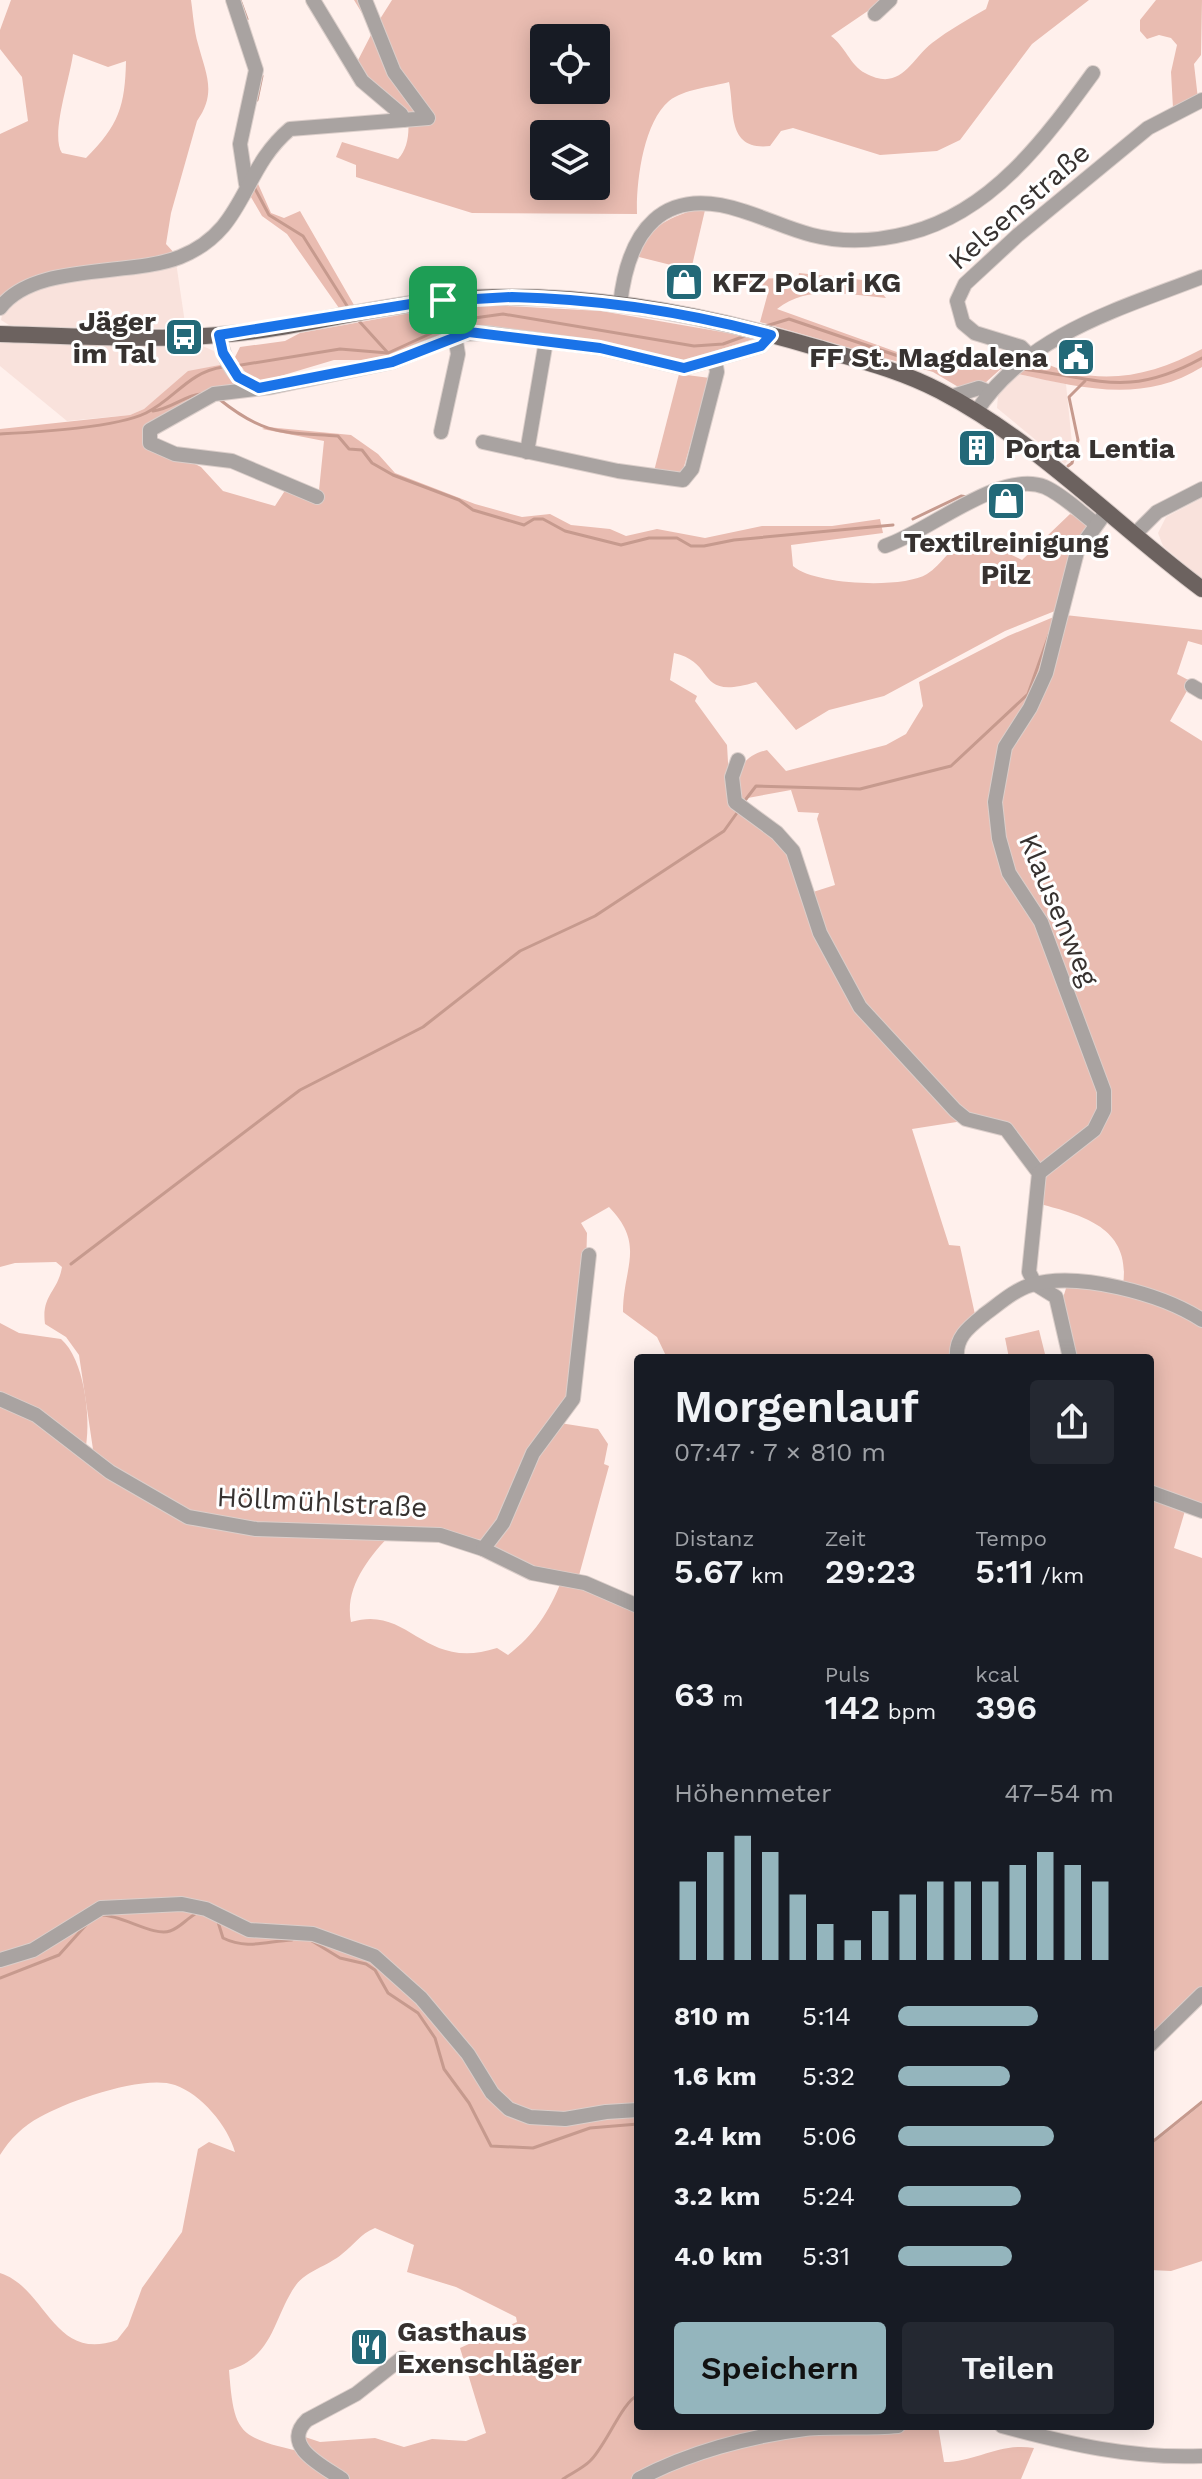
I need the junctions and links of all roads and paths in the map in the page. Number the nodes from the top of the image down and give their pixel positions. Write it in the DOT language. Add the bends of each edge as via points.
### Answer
graph roads {
  1 [pos="233,0"];
  2 [pos="313,0"];
  3 [pos="365,0"];
  4 [pos="890,0"];
  5 [pos="875,14"];
  6 [pos="1093,73"];
  7 [pos="1202,100"];
  8 [pos="403,120"];
  9 [pos="250,179"];
  10 [pos="1202,277"];
  11 [pos="620,305"];
  12 [pos="0,308"];
  13 [pos="0,334"];
  14 [pos="766,334"];
  15 [pos="219,335"];
  16 [pos="455,336"];
  17 [pos="546,341"];
  18 [pos="1025,357"];
  19 [pos="715,360"];
  20 [pos="255,388"];
  21 [pos="989,392"];
  22 [pos="950,397"];
  23 [pos="976,412"];
  24 [pos="441,432"];
  25 [pos="483,442"];
  26 [pos="527,452"];
  27 [pos="1202,489"];
  28 [pos="317,497"];
  29 [pos="1101,518"];
  30 [pos="1134,535"];
  31 [pos="885,546"];
  32 [pos="1202,589"];
  33 [pos="738,760"];
  34 [pos="1039,1173"];
  35 [pos="589,1255"];
  36 [pos="1063,1283"];
  37 [pos="1035,1284"];
  38 [pos="1058,1300"];
  39 [pos="1202,1320"];
  40 [pos="957,1354"];
  41 [pos="1069,1354"];
  42 [pos="0,1399"];
  43 [pos="1154,1493"];
  44 [pos="1202,1511"];
  45 [pos="483,1549"];
  46 [pos="634,1604"];
  47 [pos="0,1960"];
  48 [pos="1202,1994"];
  49 [pos="1154,2041"];
  50 [pos="634,2110"];
  51 [pos="402,2358"];
  52 [pos="803,2430"];
  53 [pos="1019,2430"];
  54 [pos="1202,2456"];
  55 [pos="342,2479"];
  56 [pos="639,2479"];
  1 -- 9 [label="street" via="256,70 240,144"];
  2 -- 8 [label="street" via="357,74"];
  3 -- 8 [label="street" via="394,72 428,118"];
  4 -- 5 [label="street"];
  6 -- 11 [label="street" via="1027,157 953,216 888,238 842,239 812,235 728,207 681,205 658,216 637,238"];
  7 -- 18 [label="street, Kelsenstraße" via="1148,128 965,284 957,301 964,324 975,333 1015,344"];
  8 -- 9 [label="street" via="290,129"];
  9 -- 12 [label="street" via="228,224 196,249 150,266 52,280"];
  10 -- 18 [label="street" via="1086,324"];
  11 -- 14 [label="main road"];
  11 -- 15 [label="main road" via="478,297"];
  13 -- 15 [label="main road"];
  14 -- 19 [label="street" via="761,346"];
  14 -- 22 [label="main road" via="888,369"];
  15 -- 20 [label="street" via="238,377"];
  16 -- 17 [label="street" via="476,332"];
  16 -- 20 [label="street" via="392,362"];
  16 -- 24 [label="street" via="458,354"];
  17 -- 19 [label="street" via="611,350 677,368"];
  17 -- 26 [label="street"];
  18 -- 21 [label="street"];
  19 -- 26 [label="street" via="717,372 692,469 683,480"];
  20 -- 28 [label="street" via="209,396 151,428 150,443 175,454 232,461"];
  21 -- 22 [label="street" via="979,388"];
  21 -- 23 [label="street"];
  22 -- 23 [label="main road"];
  23 -- 29 [label="main road" via="1012,435"];
  25 -- 26 [label="street"];
  27 -- 30 [label="street" via="1157,512"];
  29 -- 30 [label="main road"];
  29 -- 31 [label="street" via="1038,486 1016,483 948,511 910,537"];
  29 -- 34 [label="street, Klausenweg" via="1077,552 1046,673 1005,747 996,792 1006,864 1045,930 1104,1091 1104,1110 1094,1130"];
  30 -- 32 [label="main road"];
  33 -- 34 [label="street" via="732,785 740,808 793,851 820,933 860,1007 955,1110 966,1119 1006,1129"];
  34 -- 37 [label="street" via="1029,1267"];
  35 -- 45 [label="street" via="576,1393 533,1453 503,1523"];
  36 -- 37 [label="street"];
  36 -- 38 [label="street"];
  36 -- 39 [label="street" via="1146,1293"];
  37 -- 38 [label="street"];
  37 -- 40 [label="street" via="1003,1300 964,1333"];
  38 -- 41 [label="street"];
  42 -- 45 [label="street, Höllmühlstraße" via="36,1415 110,1472 188,1517 281,1531 431,1533"];
  43 -- 44 [label="street"];
  45 -- 46 [label="street, Höllmühlstraße" via="532,1573 585,1583"];
  47 -- 50 [label="street" via="33,1950 84,1916 110,1906 182,1904 206,1909 249,1930 313,1934 363,1950 421,1998 509,2109 530,2117 565,2119"];
  48 -- 49 [label="street"];
  51 -- 55 [label="street" via="300,2429 302,2450"];
  52 -- 56 [label="street" via="676,2462"];
  53 -- 54 [label="street" via="1116,2453"];
}
